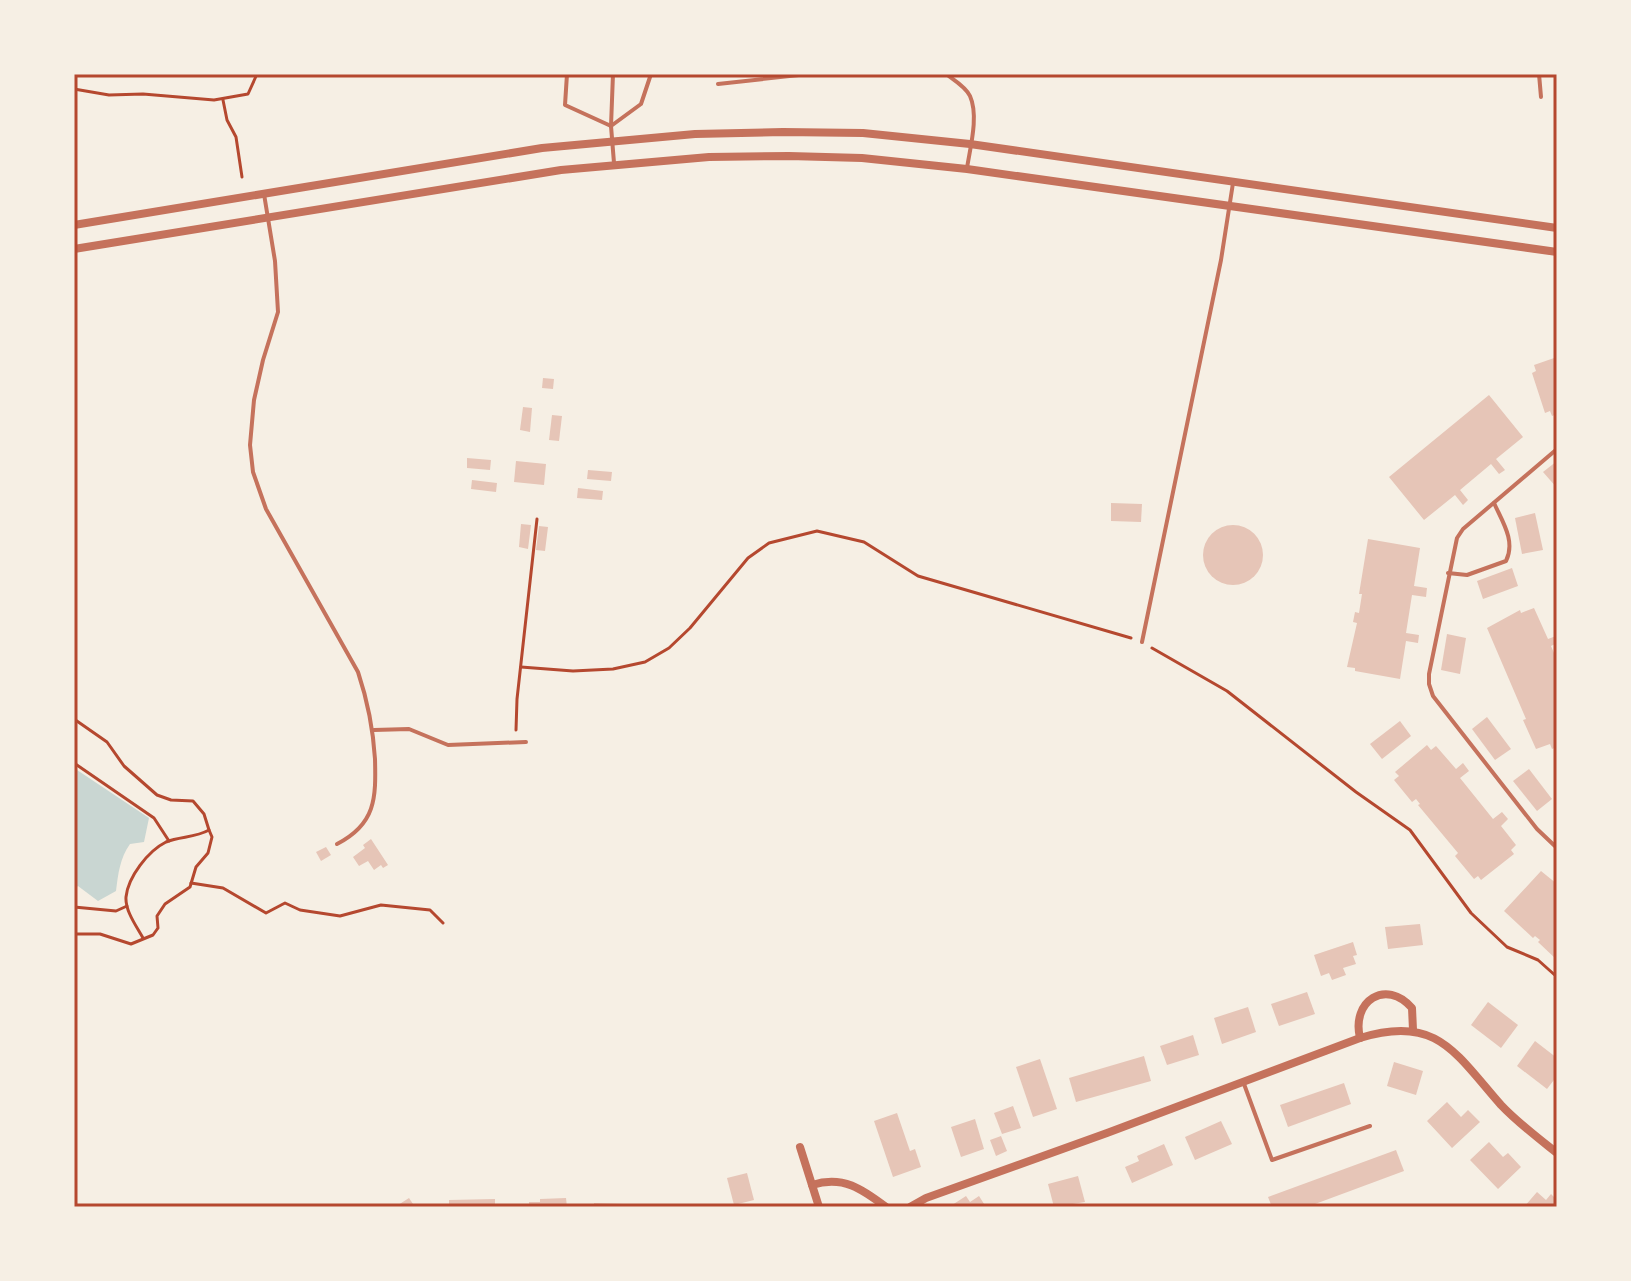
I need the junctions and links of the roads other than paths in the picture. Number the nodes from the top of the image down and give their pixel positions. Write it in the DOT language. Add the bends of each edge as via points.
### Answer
graph roads {
  1 [pos="567,74"];
  2 [pos="613,74"];
  3 [pos="651,74"];
  4 [pos="808,74"];
  5 [pos="946,74"];
  6 [pos="1539,74"];
  7 [pos="718,84"];
  8 [pos="1541,97"];
  9 [pos="611,126"];
  10 [pos="612,140"];
  11 [pos="970,144"];
  12 [pos="615,164"];
  13 [pos="967,169"];
  14 [pos="1233,181"];
  15 [pos="264,194"];
  16 [pos="1230,206"];
  17 [pos="268,217"];
  18 [pos="74,225"];
  19 [pos="1557,228"];
  20 [pos="74,249"];
  21 [pos="1557,252"];
  22 [pos="1557,449"];
  23 [pos="1494,503"];
  24 [pos="1448,573"];
  25 [pos="1142,642"];
  26 [pos="374,730"];
  27 [pos="526,742"];
  28 [pos="337,844"];
  29 [pos="1557,848"];
  30 [pos="1413,1030"];
  31 [pos="1360,1038"];
  32 [pos="1243,1082"];
  33 [pos="1370,1126"];
  34 [pos="800,1147"];
  35 [pos="1557,1153"];
  36 [pos="812,1185"];
  37 [pos="819,1207"];
  38 [pos="886,1207"];
  39 [pos="910,1207"];
  1 -- 9 [label="lane" via="565,105"];
  2 -- 9 [label="lane"];
  3 -- 9 [label="lane" via="641,104"];
  4 -- 7 [label="lane"];
  5 -- 11 [label="lane" via="971,99"];
  6 -- 8 [label="lane"];
  9 -- 10 [label="lane"];
  10 -- 11 [label="street" via="809,132"];
  10 -- 12 [label="lane"];
  10 -- 15 [label="street"];
  11 -- 13 [label="lane"];
  11 -- 14 [label="street"];
  12 -- 13 [label="street" via="789,156"];
  12 -- 17 [label="street"];
  13 -- 16 [label="street"];
  14 -- 16 [label="lane"];
  14 -- 19 [label="street"];
  15 -- 17 [label="lane"];
  15 -- 18 [label="street"];
  16 -- 21 [label="street"];
  16 -- 25 [label="lane"];
  17 -- 20 [label="street"];
  17 -- 26 [label="lane" via="278,312 254,400 253,472 266,509 358,672"];
  22 -- 23 [label="lane"];
  23 -- 24 [label="lane" via="1457,538"];
  23 -- 24 [label="lane" via="1510,540 1506,561 1467,575"];
  24 -- 29 [label="lane" via="1429,684 1433,696"];
  26 -- 27 [label="lane" via="409,729 448,745"];
  26 -- 28 [label="lane" via="372,807 359,830"];
  30 -- 31 [label="street"];
  30 -- 31 [label="street" via="1412,1008 1402,998 1382,994 1369,999 1360,1012"];
  30 -- 35 [label="street" via="1454,1052 1504,1108"];
  31 -- 32 [label="street"];
  32 -- 33 [label="lane" via="1272,1160"];
  32 -- 39 [label="street"];
  34 -- 36 [label="street"];
  36 -- 37 [label="street"];
  36 -- 38 [label="street" via="849,1183"];
}
